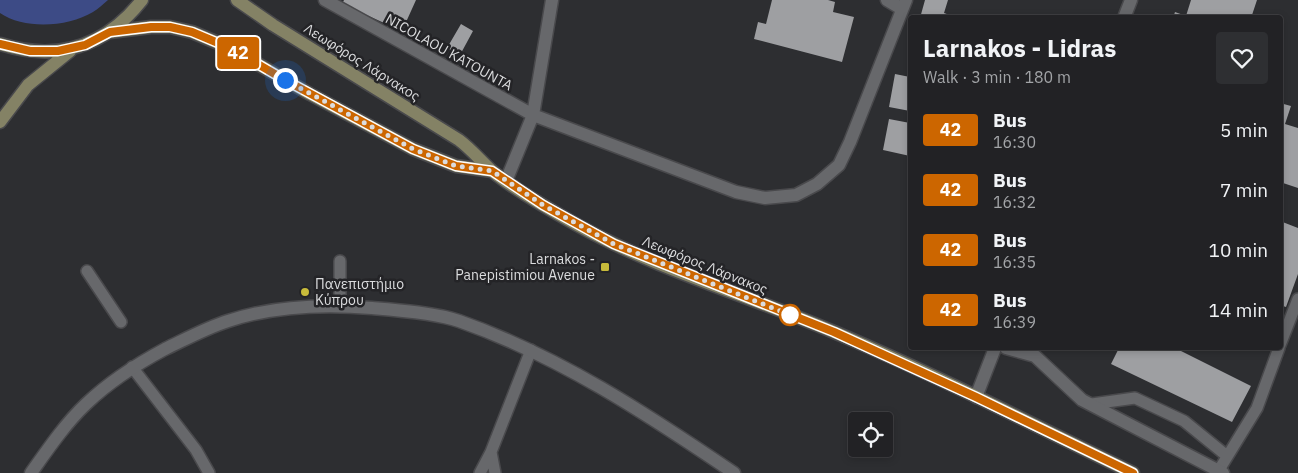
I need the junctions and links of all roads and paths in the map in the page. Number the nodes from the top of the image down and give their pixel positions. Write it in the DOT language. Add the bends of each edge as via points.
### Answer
graph roads {
  1 [pos="142,0"];
  2 [pos="237,0"];
  3 [pos="325,0"];
  4 [pos="552,0"];
  5 [pos="887,0"];
  6 [pos="1131,0"];
  7 [pos="904,5"];
  8 [pos="1125,15"];
  9 [pos="110,32"];
  10 [pos="0,44"];
  11 [pos="72,49"];
  12 [pos="533,115"];
  13 [pos="0,122"];
  14 [pos="492,171"];
  15 [pos="506,181"];
  16 [pos="340,260"];
  17 [pos="87,270"];
  18 [pos="1298,299"];
  19 [pos="340,306"];
  20 [pos="121,322"];
  21 [pos="1283,336"];
  22 [pos="531,350"];
  23 [pos="994,350"];
  24 [pos="1013,350"];
  25 [pos="1278,350"];
  26 [pos="132,366"];
  27 [pos="976,397"];
  28 [pos="1092,404"];
  29 [pos="491,452"];
  30 [pos="1227,456"];
  31 [pos="1221,472"];
  32 [pos="31,473"];
  33 [pos="209,473"];
  34 [pos="480,473"];
  35 [pos="495,473"];
  36 [pos="734,473"];
  37 [pos="1133,473"];
  1 -- 9 [label="main road, Λεωφόρος Λάρνακος"];
  2 -- 14 [label="main road, Λεωφόρος Λάρνακος" via="459,140"];
  3 -- 12 [label="street, NICOLAOU KATOUNTA"];
  4 -- 12 [label="street"];
  5 -- 7 [label="street"];
  6 -- 8 [label="street"];
  7 -- 12 [label="street, NICOLAOU KATOUNTA" via="838,165 817,184 796,195 765,198 736,192"];
  9 -- 11 [label="main road, Λεωφόρος Λάρνακος"];
  9 -- 14 [label="main road, Λεωφόρος Λάρνακος" via="170,27 192,32 230,48 413,149 456,166"];
  10 -- 11 [label="main road, Λεωφόρος Λάρνακος" via="30,51"];
  11 -- 13 [label="main road" via="28,85"];
  12 -- 15 [label="street"];
  14 -- 15 [label="main road, Λεωφόρος Λάρνακος"];
  15 -- 27 [label="main road, Λεωφόρος Λάρνακος" via="614,244 834,332"];
  16 -- 19 [label="lane"];
  17 -- 20 [label="lane"];
  18 -- 21 [label="lane"];
  19 -- 22 [label="street" via="387,309 458,320"];
  19 -- 26 [label="street" via="291,309 229,321"];
  22 -- 29 [label="lane"];
  22 -- 36 [label="street" via="598,385"];
  23 -- 27 [label="street"];
  24 -- 28 [label="street" via="1035,356 1082,400"];
  25 -- 30 [label="lane" via="1257,408"];
  26 -- 32 [label="street" via="87,403"];
  26 -- 33 [label="lane" via="196,450"];
  27 -- 37 [label="main road, Λεωφόρος Λάρνακος"];
  28 -- 30 [label="lane" via="1135,398 1184,421"];
  28 -- 31 [label="street"];
  29 -- 34 [label="lane"];
  29 -- 35 [label="lane"];
  30 -- 31 [label="lane"];
}
